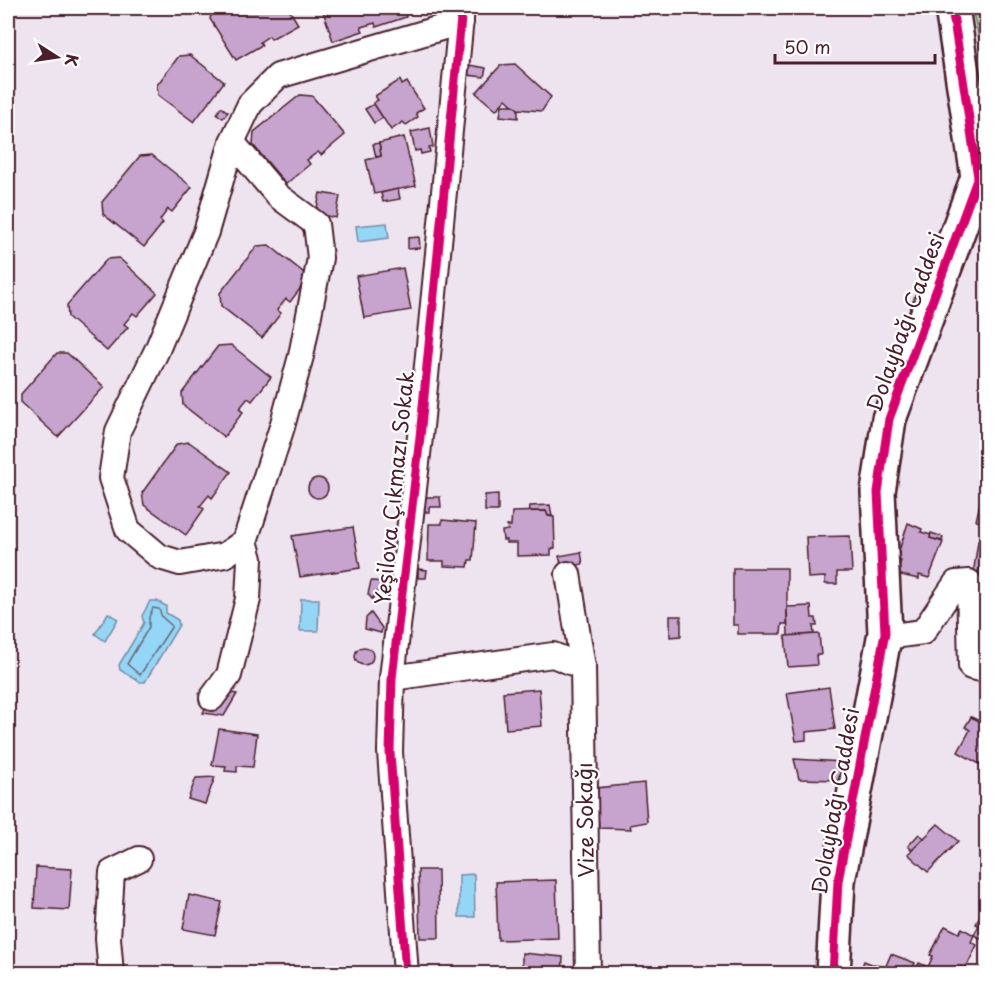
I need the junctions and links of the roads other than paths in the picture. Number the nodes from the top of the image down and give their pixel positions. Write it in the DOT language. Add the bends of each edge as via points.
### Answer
graph roads {
  1 [pos="952,8"];
  2 [pos="461,15"];
  3 [pos="232,142"];
  4 [pos="982,174"];
  5 [pos="245,541"];
  6 [pos="568,574"];
  7 [pos="885,637"];
  8 [pos="583,667"];
  9 [pos="987,670"];
  10 [pos="392,678"];
  11 [pos="212,698"];
  12 [pos="139,859"];
  13 [pos="111,974"];
  14 [pos="406,974"];
  15 [pos="588,974"];
  16 [pos="832,974"];
  1 -- 4 [label="street, Dolaybağı Caddesi"];
  2 -- 3 [label="street" via="278,76 250,104"];
  2 -- 10 [label="street, Yeşilova Çıkmazı Sokak"];
  3 -- 5 [label="street" via="278,196 316,224 320,258 298,367"];
  3 -- 5 [label="street" via="206,232 157,350 118,430 111,478 128,530 160,557 180,563 225,555"];
  4 -- 7 [label="street, Dolaybağı Caddesi" via="889,419 878,492"];
  5 -- 11 [label="street" via="250,559 248,599 229,675"];
  6 -- 8 [label="street, Vize Sokağı"];
  7 -- 9 [label="street" via="923,632 956,583 969,582 971,667"];
  7 -- 16 [label="street, Dolaybağı Caddesi" via="838,881"];
  8 -- 10 [label="street" via="553,655"];
  8 -- 15 [label="street, Vize Sokağı"];
  10 -- 14 [label="street, Yeşilova Çıkmazı Sokak" via="390,752"];
  12 -- 13 [label="street" via="112,872 108,938"];
}
